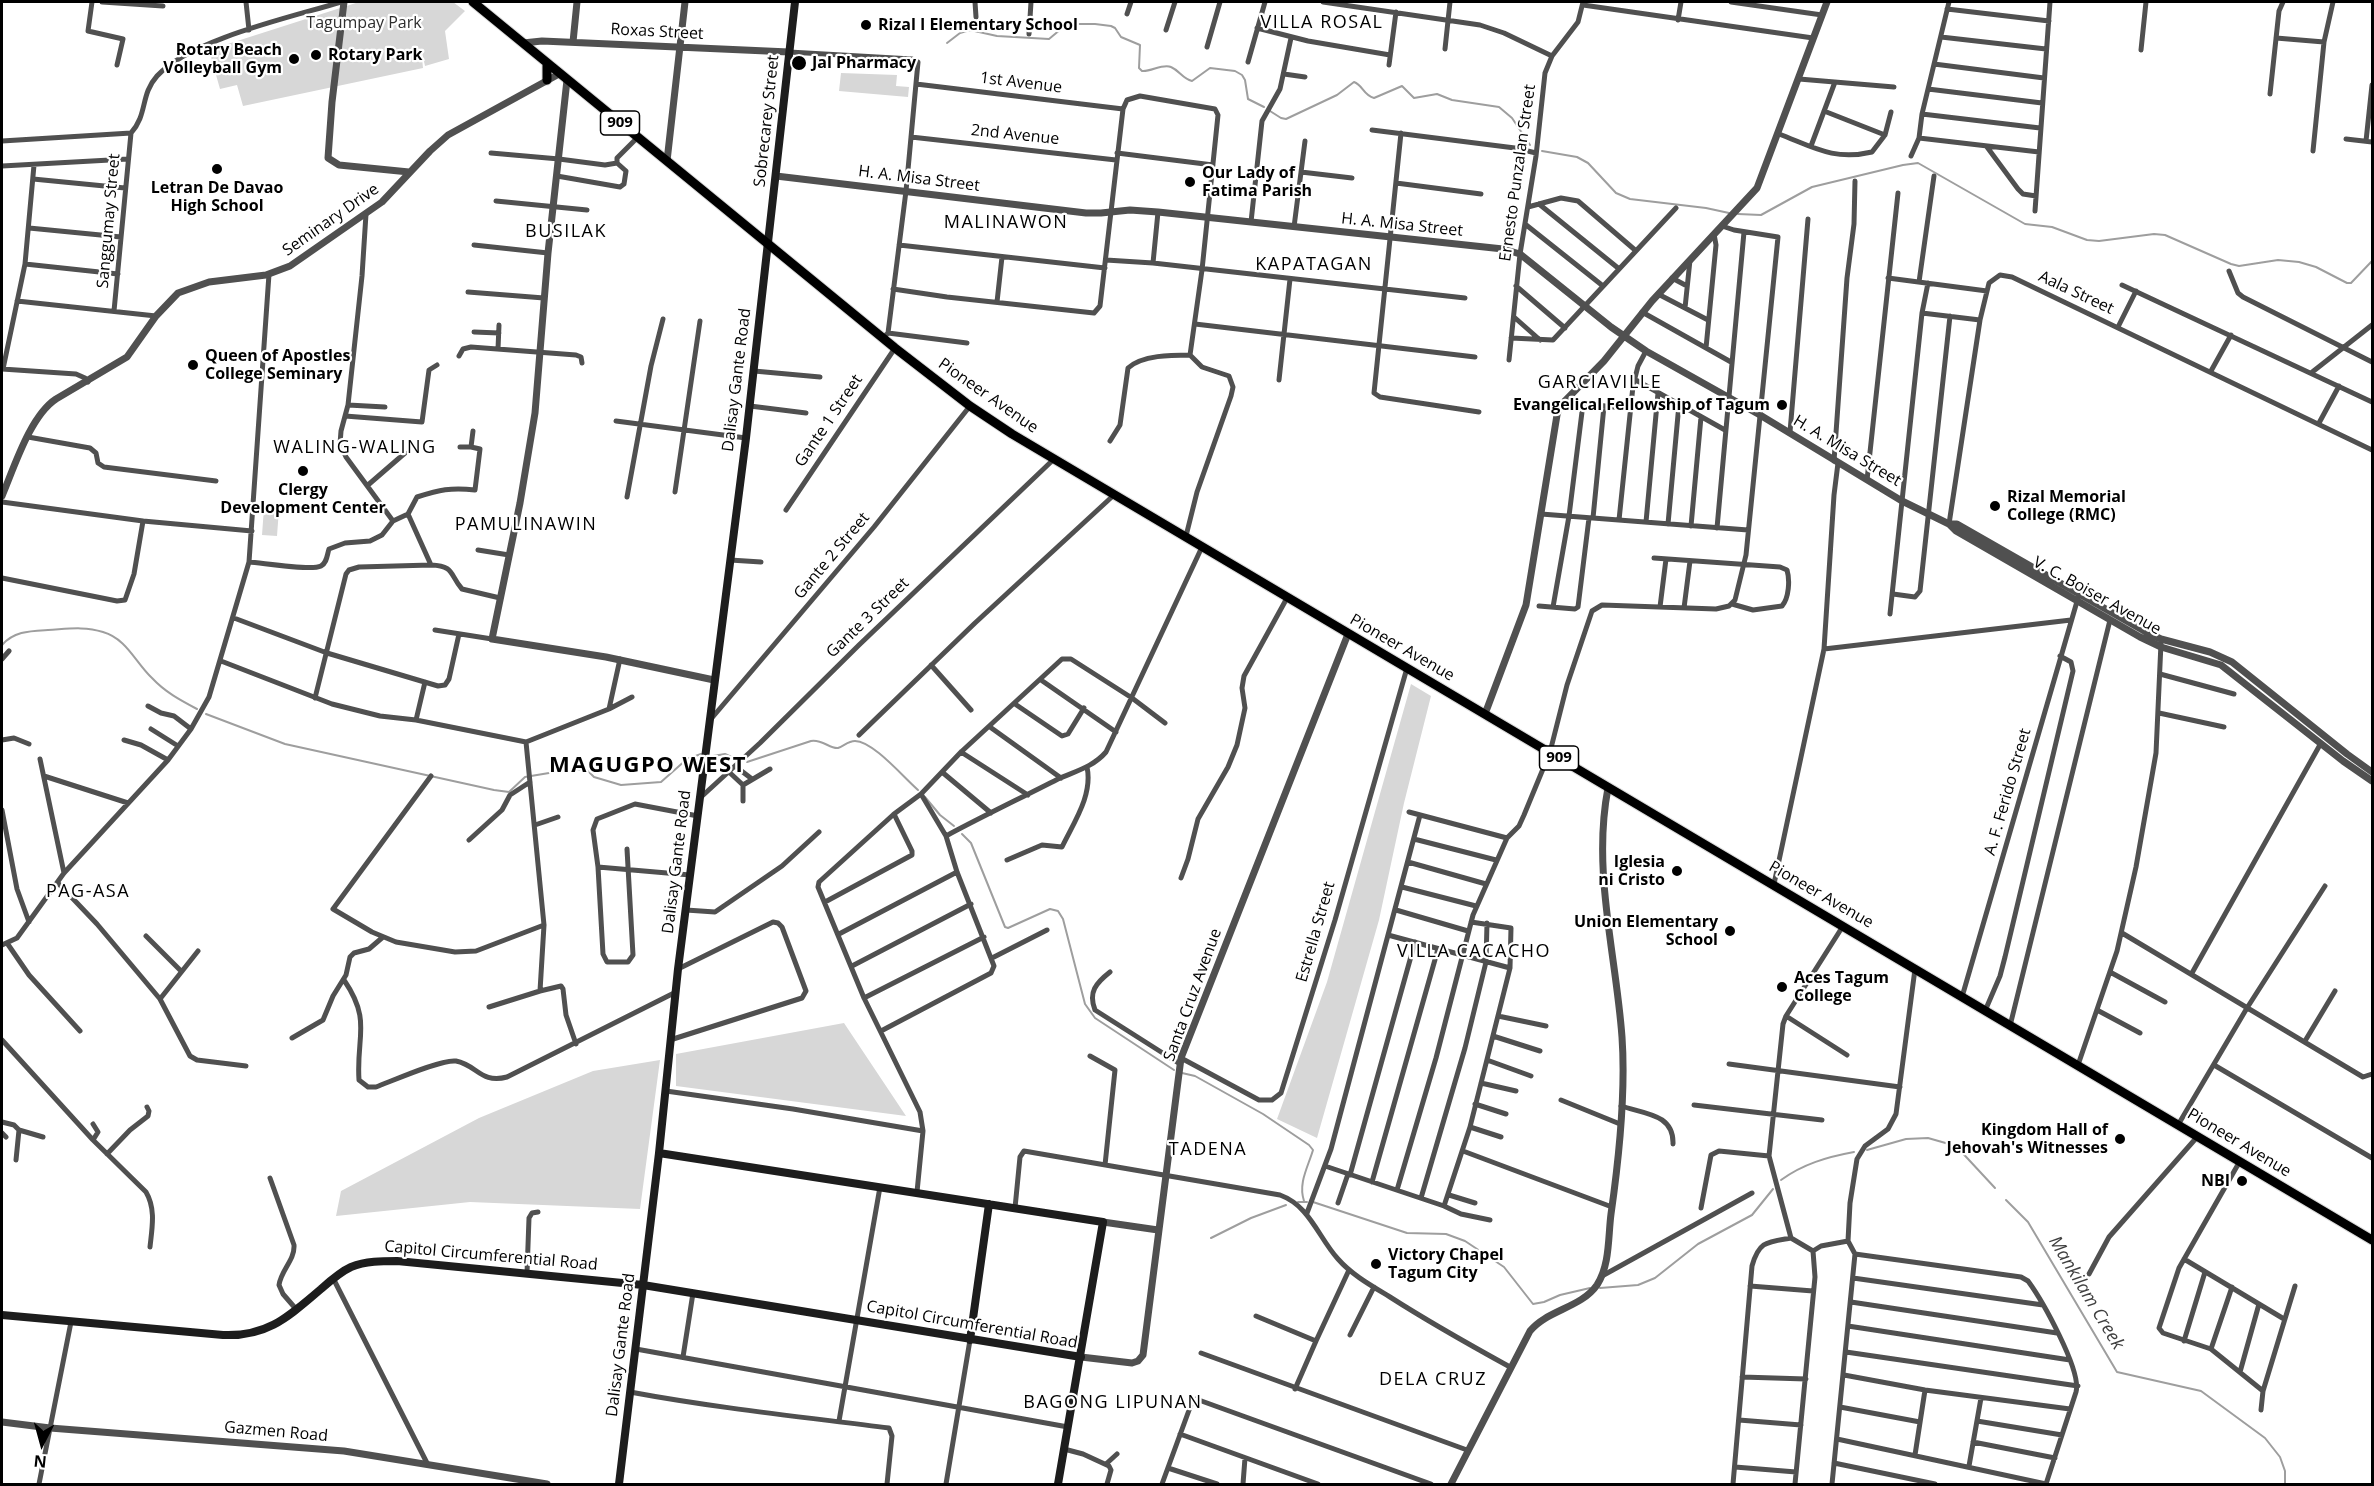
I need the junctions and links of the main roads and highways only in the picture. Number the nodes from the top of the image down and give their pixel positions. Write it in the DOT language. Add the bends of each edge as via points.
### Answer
graph roads {
  1 [pos="473,2"];
  2 [pos="795,2"];
  3 [pos="547,63"];
  4 [pos="547,80"];
  5 [pos="769,243"];
  6 [pos="659,1153"];
  7 [pos="989,1204"];
  8 [pos="2373,1240"];
  9 [pos="643,1285"];
  10 [pos="2,1315"];
  11 [pos="970,1340"];
  12 [pos="1081,1357"];
  13 [pos="619,1485"];
  14 [pos="1058,1485"];
  1 -- 3 [label="highway, Pioneer Avenue / 909"];
  2 -- 5 [label="main road, Sobrecarey Street"];
  3 -- 4 [label="highway"];
  3 -- 5 [label="highway, Pioneer Avenue / 909"];
  5 -- 6 [label="main road, Dalisay Gante Road" via="678,969"];
  5 -- 8 [label="highway, Pioneer Avenue / 909" via="970,406 1287,598"];
  6 -- 7 [label="main road"];
  6 -- 9 [label="main road, Dalisay Gante Road"];
  7 -- 11 [label="main road"];
  7 -- 12 [label="main road" via="1103,1222"];
  9 -- 10 [label="main road, Capitol Circumferential Road" via="385,1261 351,1267 266,1329 236,1336"];
  9 -- 11 [label="main road, Capitol Circumferential Road"];
  9 -- 13 [label="main road, Dalisay Gante Road"];
  11 -- 12 [label="main road, Capitol Circumferential Road"];
  12 -- 14 [label="main road, Capitol Circumferential Road"];
}
